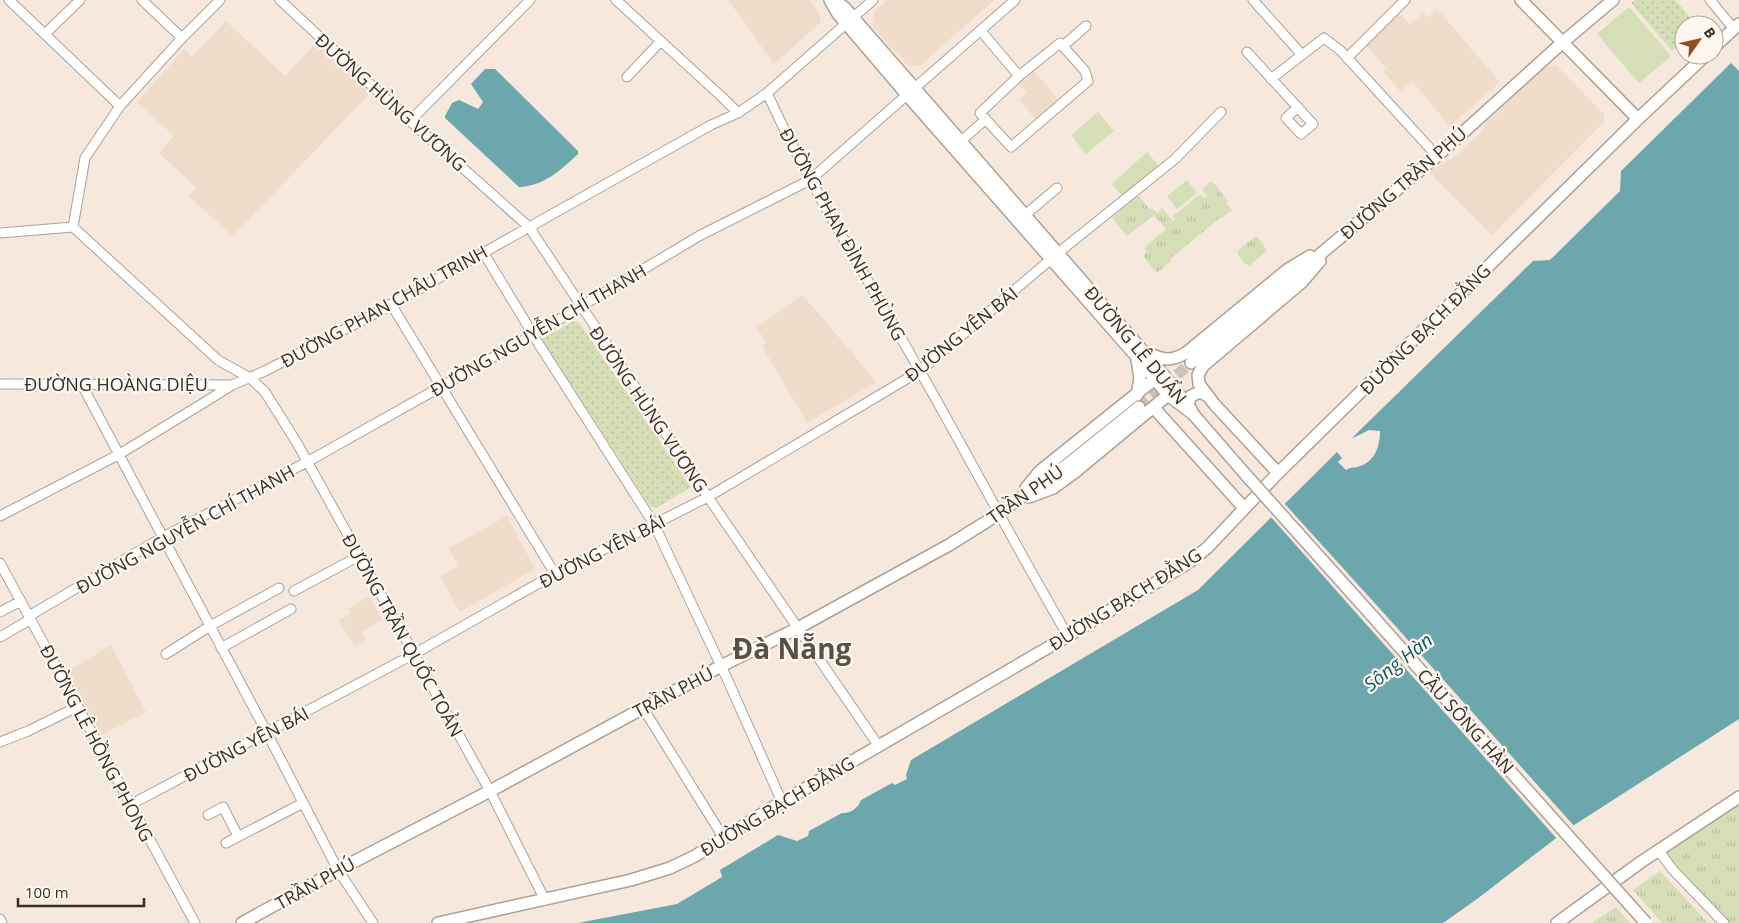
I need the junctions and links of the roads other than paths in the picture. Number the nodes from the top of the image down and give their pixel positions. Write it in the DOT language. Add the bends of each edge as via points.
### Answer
graph roads {
  1 [pos="9,0"];
  2 [pos="80,0"];
  3 [pos="142,0"];
  4 [pos="220,0"];
  5 [pos="280,0"];
  6 [pos="530,0"];
  7 [pos="616,0"];
  8 [pos="830,0"];
  9 [pos="834,0"];
  10 [pos="873,0"];
  11 [pos="1015,0"];
  12 [pos="1253,0"];
  13 [pos="1405,0"];
  14 [pos="1521,0"];
  15 [pos="1613,0"];
  16 [pos="1710,0"];
  17 [pos="850,21"];
  18 [pos="1086,26"];
  19 [pos="1736,27"];
  20 [pos="981,31"];
  21 [pos="45,34"];
  22 [pos="182,38"];
  23 [pos="1724,38"];
  24 [pos="661,41"];
  25 [pos="1563,42"];
  26 [pos="1061,44"];
  27 [pos="1247,52"];
  28 [pos="1302,55"];
  29 [pos="1347,58"];
  30 [pos="1695,65"];
  31 [pos="1019,76"];
  32 [pos="627,78"];
  33 [pos="1271,79"];
  34 [pos="911,92"];
  35 [pos="767,93"];
  36 [pos="120,106"];
  37 [pos="1298,107"];
  38 [pos="1221,112"];
  39 [pos="738,113"];
  40 [pos="986,119"];
  41 [pos="1638,119"];
  42 [pos="410,121"];
  43 [pos="960,142"];
  44 [pos="1437,156"];
  45 [pos="810,180"];
  46 [pos="1058,188"];
  47 [pos="1025,215"];
  48 [pos="73,227"];
  49 [pos="529,227"];
  50 [pos="0,233"];
  51 [pos="1340,237"];
  52 [pos="483,252"];
  53 [pos="1054,256"];
  54 [pos="391,304"];
  55 [pos="582,307"];
  56 [pos="533,336"];
  57 [pos="1140,354"];
  58 [pos="1191,363"];
  59 [pos="920,371"];
  60 [pos="250,378"];
  61 [pos="1155,379"];
  62 [pos="0,384"];
  63 [pos="82,385"];
  64 [pos="201,385"];
  65 [pos="232,385"];
  66 [pos="440,387"];
  67 [pos="1137,394"];
  68 [pos="1168,395"];
  69 [pos="205,402"];
  70 [pos="1215,405"];
  71 [pos="1139,407"];
  72 [pos="1154,408"];
  73 [pos="1193,414"];
  74 [pos="118,455"];
  75 [pos="308,462"];
  76 [pos="1278,473"];
  77 [pos="708,497"];
  78 [pos="1013,503"];
  79 [pos="1244,508"];
  80 [pos="998,514"];
  81 [pos="0,516"];
  82 [pos="654,524"];
  83 [pos="163,537"];
  84 [pos="359,556"];
  85 [pos="0,563"];
  86 [pos="556,574"];
  87 [pos="279,588"];
  88 [pos="294,591"];
  89 [pos="21,601"];
  90 [pos="291,609"];
  91 [pos="0,612"];
  92 [pos="30,618"];
  93 [pos="210,626"];
  94 [pos="798,628"];
  95 [pos="1068,636"];
  96 [pos="0,637"];
  97 [pos="221,648"];
  98 [pos="166,654"];
  99 [pos="414,654"];
  100 [pos="722,666"];
  101 [pos="77,706"];
  102 [pos="643,708"];
  103 [pos="267,733"];
  104 [pos="0,742"];
  105 [pos="878,745"];
  106 [pos="490,791"];
  107 [pos="1739,797"];
  108 [pos="782,802"];
  109 [pos="303,803"];
  110 [pos="130,806"];
  111 [pos="208,815"];
  112 [pos="238,836"];
  113 [pos="723,837"];
  114 [pos="226,843"];
  115 [pos="1659,851"];
  116 [pos="338,870"];
  117 [pos="545,900"];
  118 [pos="0,920"];
  119 [pos="1564,921"];
  120 [pos="2,923"];
  121 [pos="195,923"];
  122 [pos="242,923"];
  123 [pos="372,923"];
  124 [pos="438,923"];
  125 [pos="1646,923"];
  126 [pos="1724,923"];
  1 -- 21 [label="street"];
  2 -- 21 [label="street"];
  3 -- 22 [label="street"];
  4 -- 22 [label="street"];
  5 -- 42 [label="street, ĐƯỜNG HÙNG VƯƠNG"];
  6 -- 42 [label="street"];
  7 -- 24 [label="street"];
  8 -- 17 [label="main road, ĐƯỜNG LÊ DUẨN"];
  9 -- 17 [label="main road, ĐƯỜNG LÊ DUẨN" via="845,8"];
  10 -- 17 [label="street, ĐƯỜNG PHAN CHÂU TRINH"];
  11 -- 20 [label="street, ĐƯỜNG NGUYỄN CHÍ THANH"];
  12 -- 28 [label="street"];
  13 -- 29 [label="street"];
  14 -- 25 [label="main road"];
  15 -- 25 [label="main road, ĐƯỜNG TRẦN PHÚ"];
  16 -- 19 [label="street"];
  17 -- 34 [label="main road, ĐƯỜNG LÊ DUẨN"];
  17 -- 35 [label="street, ĐƯỜNG PHAN CHÂU TRINH"];
  18 -- 26 [label="street"];
  19 -- 23 [label="main road"];
  20 -- 31 [label="street"];
  20 -- 34 [label="street, ĐƯỜNG NGUYỄN CHÍ THANH"];
  21 -- 36 [label="street"];
  22 -- 36 [label="street"];
  24 -- 32 [label="street"];
  24 -- 39 [label="street"];
  25 -- 41 [label="main road"];
  25 -- 44 [label="main road, ĐƯỜNG TRẦN PHÚ"];
  26 -- 31 [label="street"];
  26 -- 40 [label="street" via="1085,71 1088,80 1011,147"];
  27 -- 33 [label="street"];
  28 -- 29 [label="street" via="1324,38"];
  28 -- 33 [label="street"];
  29 -- 44 [label="street"];
  30 -- 41 [label="main road, ĐƯỜNG BẠCH ĐẰNG"];
  31 -- 40 [label="street" via="980,112"];
  33 -- 37 [label="street"];
  34 -- 43 [label="main road, ĐƯỜNG LÊ DUẨN"];
  34 -- 45 [label="street, ĐƯỜNG NGUYỄN CHÍ THANH"];
  34 -- 53 [label="main road, ĐƯỜNG LÊ DUẨN"];
  35 -- 39 [label="street, ĐƯỜNG PHAN CHÂU TRINH"];
  35 -- 45 [label="street, ĐƯỜNG PHAN ĐÌNH PHÙNG"];
  36 -- 48 [label="street" via="85,158"];
  38 -- 53 [label="street, ĐƯỜNG YÊN BÁI" via="1175,159"];
  39 -- 49 [label="street, ĐƯỜNG PHAN CHÂU TRINH"];
  40 -- 43 [label="street"];
  41 -- 76 [label="main road, ĐƯỜNG BẠCH ĐẰNG"];
  42 -- 49 [label="street, ĐƯỜNG HÙNG VƯƠNG"];
  43 -- 47 [label="main road, ĐƯỜNG LÊ DUẨN"];
  44 -- 51 [label="main road, ĐƯỜNG TRẦN PHÚ"];
  45 -- 55 [label="street, ĐƯỜNG NGUYỄN CHÍ THANH" via="699,236"];
  45 -- 59 [label="street, ĐƯỜNG PHAN ĐÌNH PHÙNG"];
  46 -- 47 [label="street"];
  47 -- 53 [label="main road, ĐƯỜNG LÊ DUẨN"];
  48 -- 50 [label="street"];
  48 -- 60 [label="street, ĐƯỜNG TRẦN QUỐC TOẢN" via="218,360"];
  49 -- 52 [label="street, ĐƯỜNG PHAN CHÂU TRINH"];
  49 -- 55 [label="street, ĐƯỜNG HÙNG VƯƠNG"];
  51 -- 57 [label="main road" via="1287,270 1176,359"];
  51 -- 58 [label="main road, ĐƯỜNG TRẦN PHÚ"];
  51 -- 70 [label="main road" via="1302,282 1200,370 1199,384"];
  52 -- 54 [label="street, ĐƯỜNG PHAN CHÂU TRINH"];
  52 -- 56 [label="street"];
  53 -- 57 [label="main road, ĐƯỜNG LÊ DUẨN"];
  53 -- 59 [label="street, ĐƯỜNG YÊN BÁI"];
  54 -- 60 [label="street, ĐƯỜNG PHAN CHÂU TRINH"];
  54 -- 66 [label="street"];
  55 -- 56 [label="street, ĐƯỜNG NGUYỄN CHÍ THANH"];
  55 -- 77 [label="street, ĐƯỜNG HÙNG VƯƠNG"];
  56 -- 66 [label="street, ĐƯỜNG NGUYỄN CHÍ THANH"];
  56 -- 82 [label="street"];
  57 -- 61 [label="main road, ĐƯỜNG LÊ DUẨN"];
  57 -- 67 [label="main road"];
  57 -- 73 [label="main road, ĐƯỜNG LÊ DUẨN" via="1176,389"];
  59 -- 77 [label="street, ĐƯỜNG YÊN BÁI"];
  59 -- 80 [label="street, ĐƯỜNG PHAN ĐÌNH PHÙNG"];
  60 -- 65 [label="street, ĐƯỜNG PHAN CHÂU TRINH"];
  60 -- 75 [label="street, ĐƯỜNG TRẦN QUỐC TOẢN" via="266,392"];
  61 -- 67 [label="main road"];
  61 -- 68 [label="main road, ĐƯỜNG LÊ DUẨN"];
  62 -- 63 [label="street, ĐƯỜNG HOÀNG DIỆU"];
  63 -- 64 [label="street, ĐƯỜNG HOÀNG DIỆU"];
  63 -- 74 [label="street"];
  64 -- 65 [label="street, ĐƯỜNG HOÀNG DIỆU"];
  64 -- 69 [label="street"];
  65 -- 69 [label="street, ĐƯỜNG PHAN CHÂU TRINH"];
  66 -- 75 [label="street, ĐƯỜNG NGUYỄN CHÍ THANH"];
  66 -- 86 [label="street"];
  67 -- 78 [label="main road" via="1040,471"];
  68 -- 72 [label="main road"];
  68 -- 73 [label="main road, ĐƯỜNG LÊ DUẨN"];
  69 -- 74 [label="street, ĐƯỜNG PHAN CHÂU TRINH"];
  70 -- 73 [label="main road" via="1206,394 1197,392 1189,400"];
  70 -- 76 [label="main road"];
  71 -- 78 [label="main road, TRẦN PHÚ"];
  72 -- 78 [label="main road" via="1053,488"];
  72 -- 79 [label="main road"];
  73 -- 125 [label="main road, CẦU SÔNG HÀN, bridge"];
  74 -- 81 [label="street, ĐƯỜNG PHAN CHÂU TRINH"];
  74 -- 83 [label="street"];
  75 -- 83 [label="street, ĐƯỜNG NGUYỄN CHÍ THANH"];
  75 -- 84 [label="street, ĐƯỜNG TRẦN QUỐC TOẢN"];
  76 -- 79 [label="main road, ĐƯỜNG BẠCH ĐẰNG"];
  77 -- 82 [label="street, ĐƯỜNG YÊN BÁI"];
  77 -- 94 [label="street, ĐƯỜNG HÙNG VƯƠNG"];
  78 -- 80 [label="main road, TRẦN PHÚ"];
  79 -- 95 [label="main road, ĐƯỜNG BẠCH ĐẰNG" via="1207,548 1188,563"];
  80 -- 94 [label="main road, TRẦN PHÚ" via="949,545"];
  80 -- 95 [label="street, ĐƯỜNG PHAN ĐÌNH PHÙNG"];
  82 -- 86 [label="street, ĐƯỜNG YÊN BÁI"];
  82 -- 100 [label="street"];
  83 -- 92 [label="street, ĐƯỜNG NGUYỄN CHÍ THANH"];
  83 -- 93 [label="street"];
  84 -- 88 [label="street"];
  84 -- 99 [label="street, ĐƯỜNG TRẦN QUỐC TOẢN"];
  85 -- 89 [label="street, ĐƯỜNG LÊ HỒNG PHONG"];
  86 -- 99 [label="street, ĐƯỜNG YÊN BÁI"];
  87 -- 93 [label="street"];
  89 -- 91 [label="street"];
  89 -- 92 [label="street, ĐƯỜNG LÊ HỒNG PHONG"];
  90 -- 97 [label="street"];
  92 -- 96 [label="street, ĐƯỜNG NGUYỄN CHÍ THANH"];
  92 -- 101 [label="street, ĐƯỜNG LÊ HỒNG PHONG"];
  93 -- 97 [label="street"];
  93 -- 98 [label="street"];
  94 -- 100 [label="main road, TRẦN PHÚ"];
  94 -- 105 [label="street, ĐƯỜNG HÙNG VƯƠNG"];
  95 -- 105 [label="main road, ĐƯỜNG BẠCH ĐẰNG"];
  97 -- 103 [label="street"];
  99 -- 103 [label="street, ĐƯỜNG YÊN BÁI"];
  99 -- 106 [label="street, ĐƯỜNG TRẦN QUỐC TOẢN"];
  100 -- 102 [label="main road, TRẦN PHÚ"];
  100 -- 108 [label="street"];
  101 -- 104 [label="street"];
  101 -- 110 [label="street, ĐƯỜNG LÊ HỒNG PHONG"];
  102 -- 106 [label="main road, TRẦN PHÚ"];
  102 -- 113 [label="street"];
  103 -- 109 [label="street"];
  103 -- 110 [label="street, ĐƯỜNG YÊN BÁI"];
  105 -- 108 [label="main road, ĐƯỜNG BẠCH ĐẰNG"];
  106 -- 116 [label="main road, TRẦN PHÚ"];
  106 -- 117 [label="street, ĐƯỜNG TRẦN QUỐC TOẢN"];
  107 -- 115 [label="main road"];
  108 -- 113 [label="main road, ĐƯỜNG BẠCH ĐẰNG"];
  109 -- 112 [label="street"];
  109 -- 116 [label="street"];
  110 -- 121 [label="street, ĐƯỜNG LÊ HỒNG PHONG"];
  111 -- 112 [label="street" via="223,808"];
  112 -- 114 [label="street"];
  113 -- 117 [label="main road, ĐƯỜNG BẠCH ĐẰNG" via="670,868"];
  115 -- 119 [label="main road" via="1589,899"];
  115 -- 126 [label="street"];
  116 -- 122 [label="main road, TRẦN PHÚ"];
  116 -- 123 [label="street"];
  117 -- 124 [label="main road, ĐƯỜNG BẠCH ĐẰNG"];
  118 -- 120 [label="street"];
}
